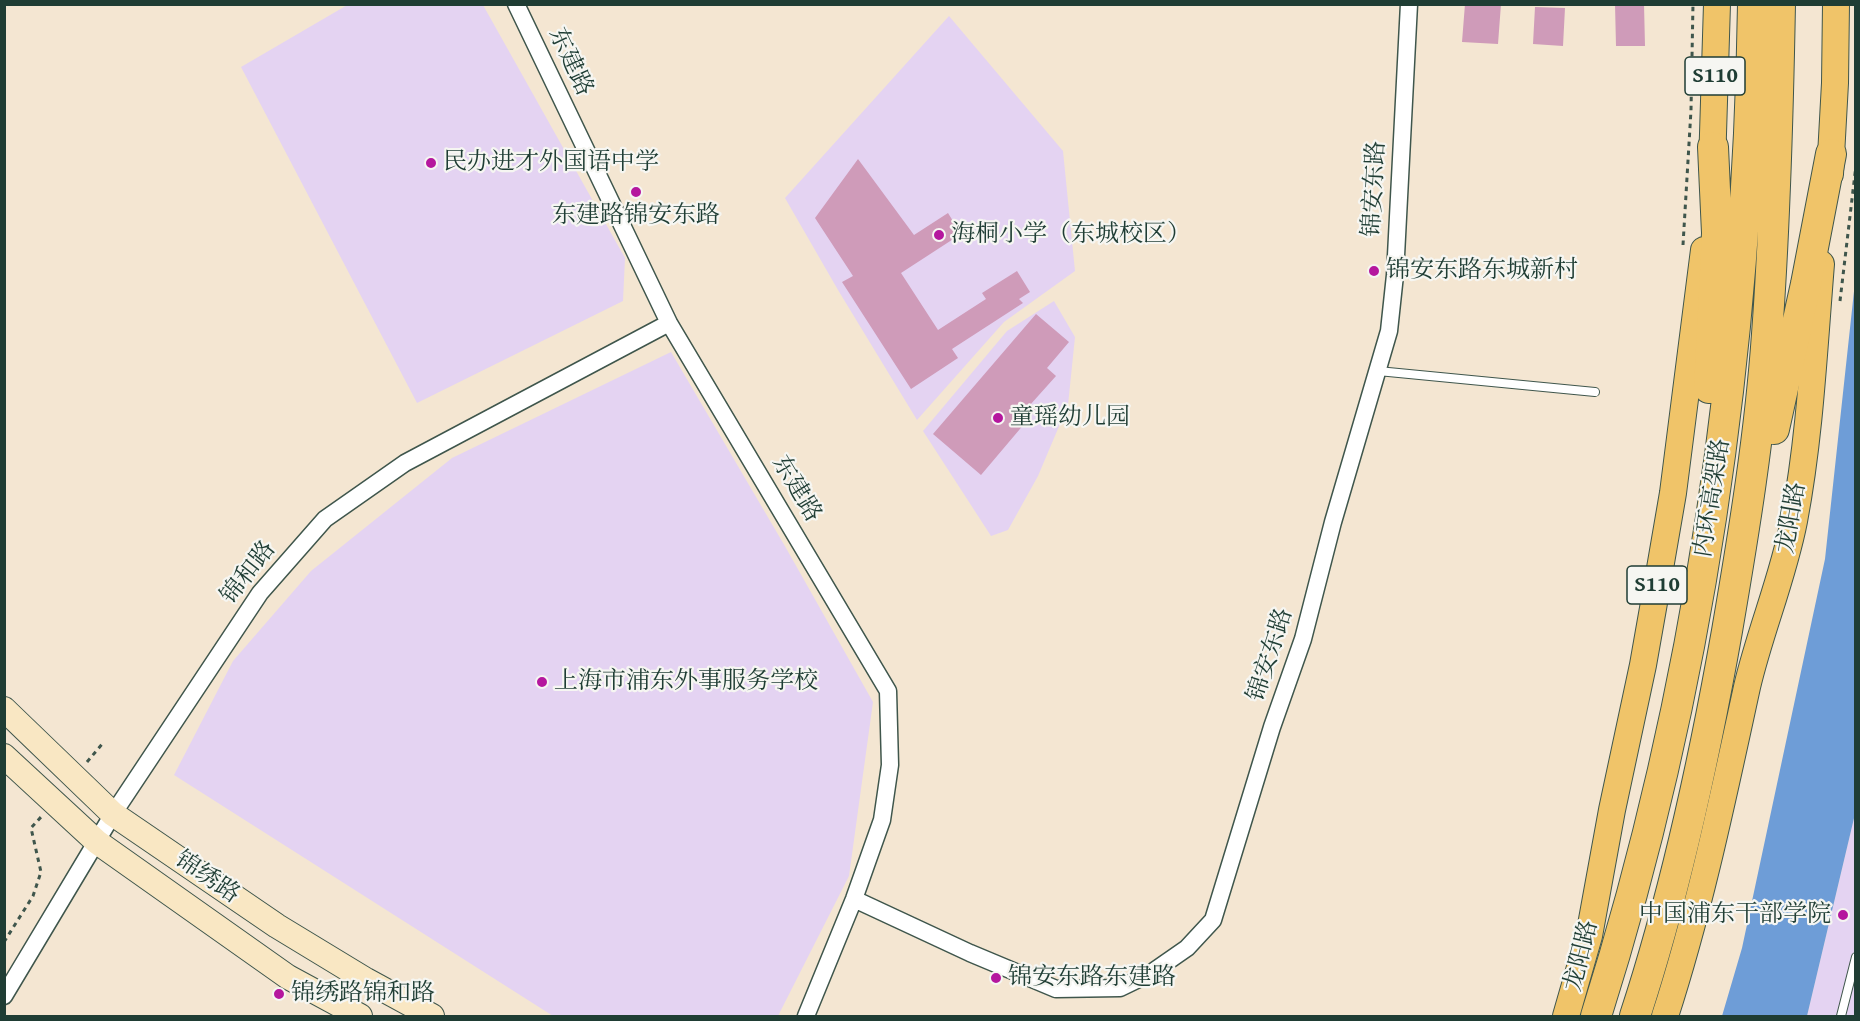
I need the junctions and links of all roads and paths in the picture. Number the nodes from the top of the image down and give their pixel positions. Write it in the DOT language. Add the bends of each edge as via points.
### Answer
graph roads {
  1 [pos="516,4"];
  2 [pos="1409,4"];
  3 [pos="1693,4"];
  4 [pos="1717,4"];
  5 [pos="1753,4"];
  6 [pos="1780,4"];
  7 [pos="1836,4"];
  8 [pos="1765,76"];
  9 [pos="1713,147"];
  10 [pos="1831,154"];
  11 [pos="1683,245"];
  12 [pos="669,322"];
  13 [pos="1378,371"];
  14 [pos="1595,392"];
  15 [pos="1730,612"];
  16 [pos="4,709"];
  17 [pos="103,743"];
  18 [pos="4,756"];
  19 [pos="74,777"];
  20 [pos="54,802"];
  21 [pos="113,814"];
  22 [pos="97,842"];
  23 [pos="1637,875"];
  24 [pos="854,899"];
  25 [pos="4,942"];
  26 [pos="1856,957"];
  27 [pos="4,996"];
  28 [pos="360,1017"];
  29 [pos="432,1017"];
  30 [pos="806,1017"];
  31 [pos="1566,1017"];
  32 [pos="1596,1017"];
  33 [pos="1635,1017"];
  34 [pos="1665,1017"];
  35 [pos="1841,1017"];
  1 -- 12 [label="street, 东建路"];
  2 -- 13 [label="street, 锦安东路" via="1395,275 1389,331"];
  3 -- 11 [label="path"];
  4 -- 9 [label="main road, 龙阳路 / S110"];
  5 -- 8 [label="highway, 内环高架路"];
  6 -- 8 [label="highway, 内环高架路"];
  7 -- 10 [label="main road, 龙阳路"];
  8 -- 15 [label="highway, 内环高架路" via="1772,258 1767,337 1750,493"];
  8 -- 23 [label="highway, 内环高架路" via="1747,177 1735,333 1716,487 1681,684"];
  9 -- 23 [label="highway" via="1716,285 1706,420"];
  9 -- 31 [label="main road, 龙阳路 / S110" via="1685,405 1658,579 1588,936"];
  10 -- 15 [label="highway" via="1775,427"];
  10 -- 34 [label="main road, 龙阳路" via="1811,387 1794,519 1784,566 1750,675 1701,893"];
  12 -- 21 [label="street, 锦和路" via="405,463 325,519 260,593"];
  12 -- 24 [label="street, 东建路" via="888,691 890,765 882,820"];
  13 -- 14 [label="lane"];
  13 -- 24 [label="street, 锦安东路" via="1303,639 1213,920 1187,948 1151,973 1120,988 1056,988"];
  15 -- 33 [label="highway, 内环高架路" via="1680,853"];
  16 -- 19 [label="main road, 锦绣路"];
  17 -- 19 [label="path"];
  18 -- 20 [label="main road, 锦绣路"];
  19 -- 21 [label="main road, 锦绣路"];
  20 -- 22 [label="main road, 锦绣路"];
  20 -- 25 [label="path" via="31,828 41,872 33,897"];
  21 -- 22 [label="street, 锦和路"];
  21 -- 29 [label="main road, 锦绣路" via="277,926"];
  22 -- 27 [label="street, 锦和路"];
  22 -- 28 [label="main road, 锦绣路" via="288,976"];
  23 -- 32 [label="highway, 内环高架路"];
  24 -- 30 [label="street, 东建路"];
  26 -- 35 [label="lane"];
}
